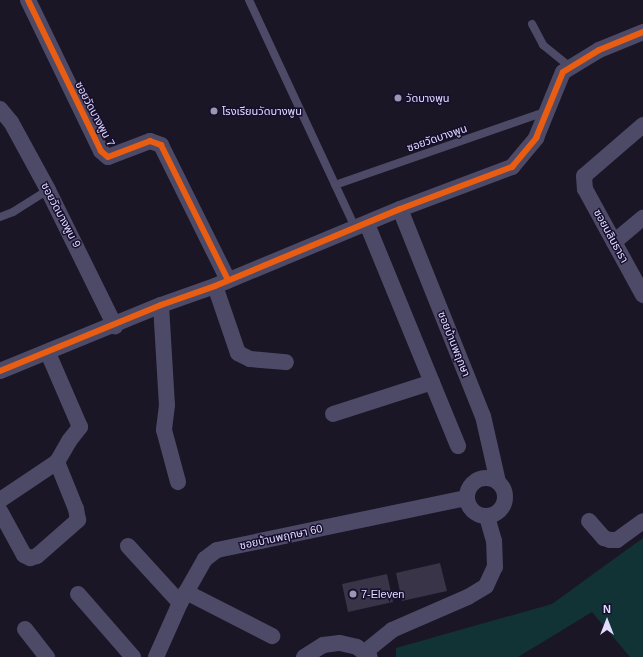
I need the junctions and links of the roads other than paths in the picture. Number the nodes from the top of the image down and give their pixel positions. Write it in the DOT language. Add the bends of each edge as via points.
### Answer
graph roads {
  1 [pos="28,0"];
  2 [pos="249,0"];
  3 [pos="532,24"];
  4 [pos="643,32"];
  5 [pos="571,68"];
  6 [pos="0,109"];
  7 [pos="547,110"];
  8 [pos="643,125"];
  9 [pos="335,185"];
  10 [pos="48,190"];
  11 [pos="400,209"];
  12 [pos="0,217"];
  13 [pos="643,218"];
  14 [pos="361,227"];
  15 [pos="614,242"];
  16 [pos="221,283"];
  17 [pos="643,295"];
  18 [pos="161,304"];
  19 [pos="115,326"];
  20 [pos="48,353"];
  21 [pos="286,362"];
  22 [pos="0,371"];
  23 [pos="432,382"];
  24 [pos="333,414"];
  25 [pos="458,446"];
  26 [pos="57,462"];
  27 [pos="178,482"];
  28 [pos="498,482"];
  29 [pos="466,498"];
  30 [pos="0,500"];
  31 [pos="0,511"];
  32 [pos="487,516"];
  33 [pos="589,521"];
  34 [pos="643,521"];
  35 [pos="128,546"];
  36 [pos="78,594"];
  37 [pos="183,598"];
  38 [pos="25,629"];
  39 [pos="272,636"];
  40 [pos="367,654"];
  41 [pos="159,656"];
  42 [pos="46,657"];
  43 [pos="133,657"];
  44 [pos="304,657"];
  1 -- 16 [label="street, ซอยวัดบางพูน 7" via="101,151 108,157 150,141 161,145"];
  2 -- 9 [label="lane"];
  3 -- 5 [label="lane" via="543,45"];
  4 -- 5 [label="street" via="599,50"];
  5 -- 7 [label="street" via="563,72"];
  6 -- 10 [label="street, ซอยวัดบางพูน 9" via="11,122"];
  7 -- 9 [label="lane, ซอยวัดบางพูน"];
  7 -- 11 [label="street" via="536,138 512,167"];
  8 -- 15 [label="street, ซอยนลินธารา" via="584,176 586,189"];
  9 -- 14 [label="lane"];
  10 -- 12 [label="lane" via="13,212"];
  10 -- 19 [label="street, ซอยวัดบางพูน 9"];
  11 -- 14 [label="street"];
  11 -- 28 [label="street, ซอยบ้านพฤกษา" via="483,416"];
  13 -- 15 [label="street"];
  14 -- 16 [label="street"];
  14 -- 23 [label="street"];
  15 -- 17 [label="street, ซอยนลินธารา"];
  16 -- 18 [label="street"];
  16 -- 21 [label="street" via="238,353 250,359"];
  18 -- 19 [label="street"];
  18 -- 27 [label="street" via="167,405 164,430"];
  19 -- 20 [label="street"];
  20 -- 22 [label="street"];
  20 -- 26 [label="street" via="80,427"];
  23 -- 24 [label="street"];
  23 -- 25 [label="street"];
  26 -- 30 [label="street"];
  26 -- 31 [label="street" via="78,520 37,556 30,558 24,555"];
  28 -- 29 [label="street" via="484,478 477,480 467,491"];
  28 -- 32 [label="street, ซอยบ้านพฤกษา" via="503,487 504,503 495,514"];
  29 -- 32 [label="street" via="473,512"];
  29 -- 37 [label="street, ซอยบ้านพฤกษา 60" via="217,550 205,559"];
  32 -- 40 [label="street" via="494,541 495,567 486,586 468,597 392,630"];
  33 -- 34 [label="street" via="604,538 610,540 617,540"];
  35 -- 37 [label="street"];
  36 -- 43 [label="street"];
  37 -- 39 [label="street"];
  37 -- 41 [label="street, ซอยบ้านพฤกษา 60"];
  38 -- 42 [label="street"];
  40 -- 44 [label="street" via="349,644 332,643 315,648"];
}
